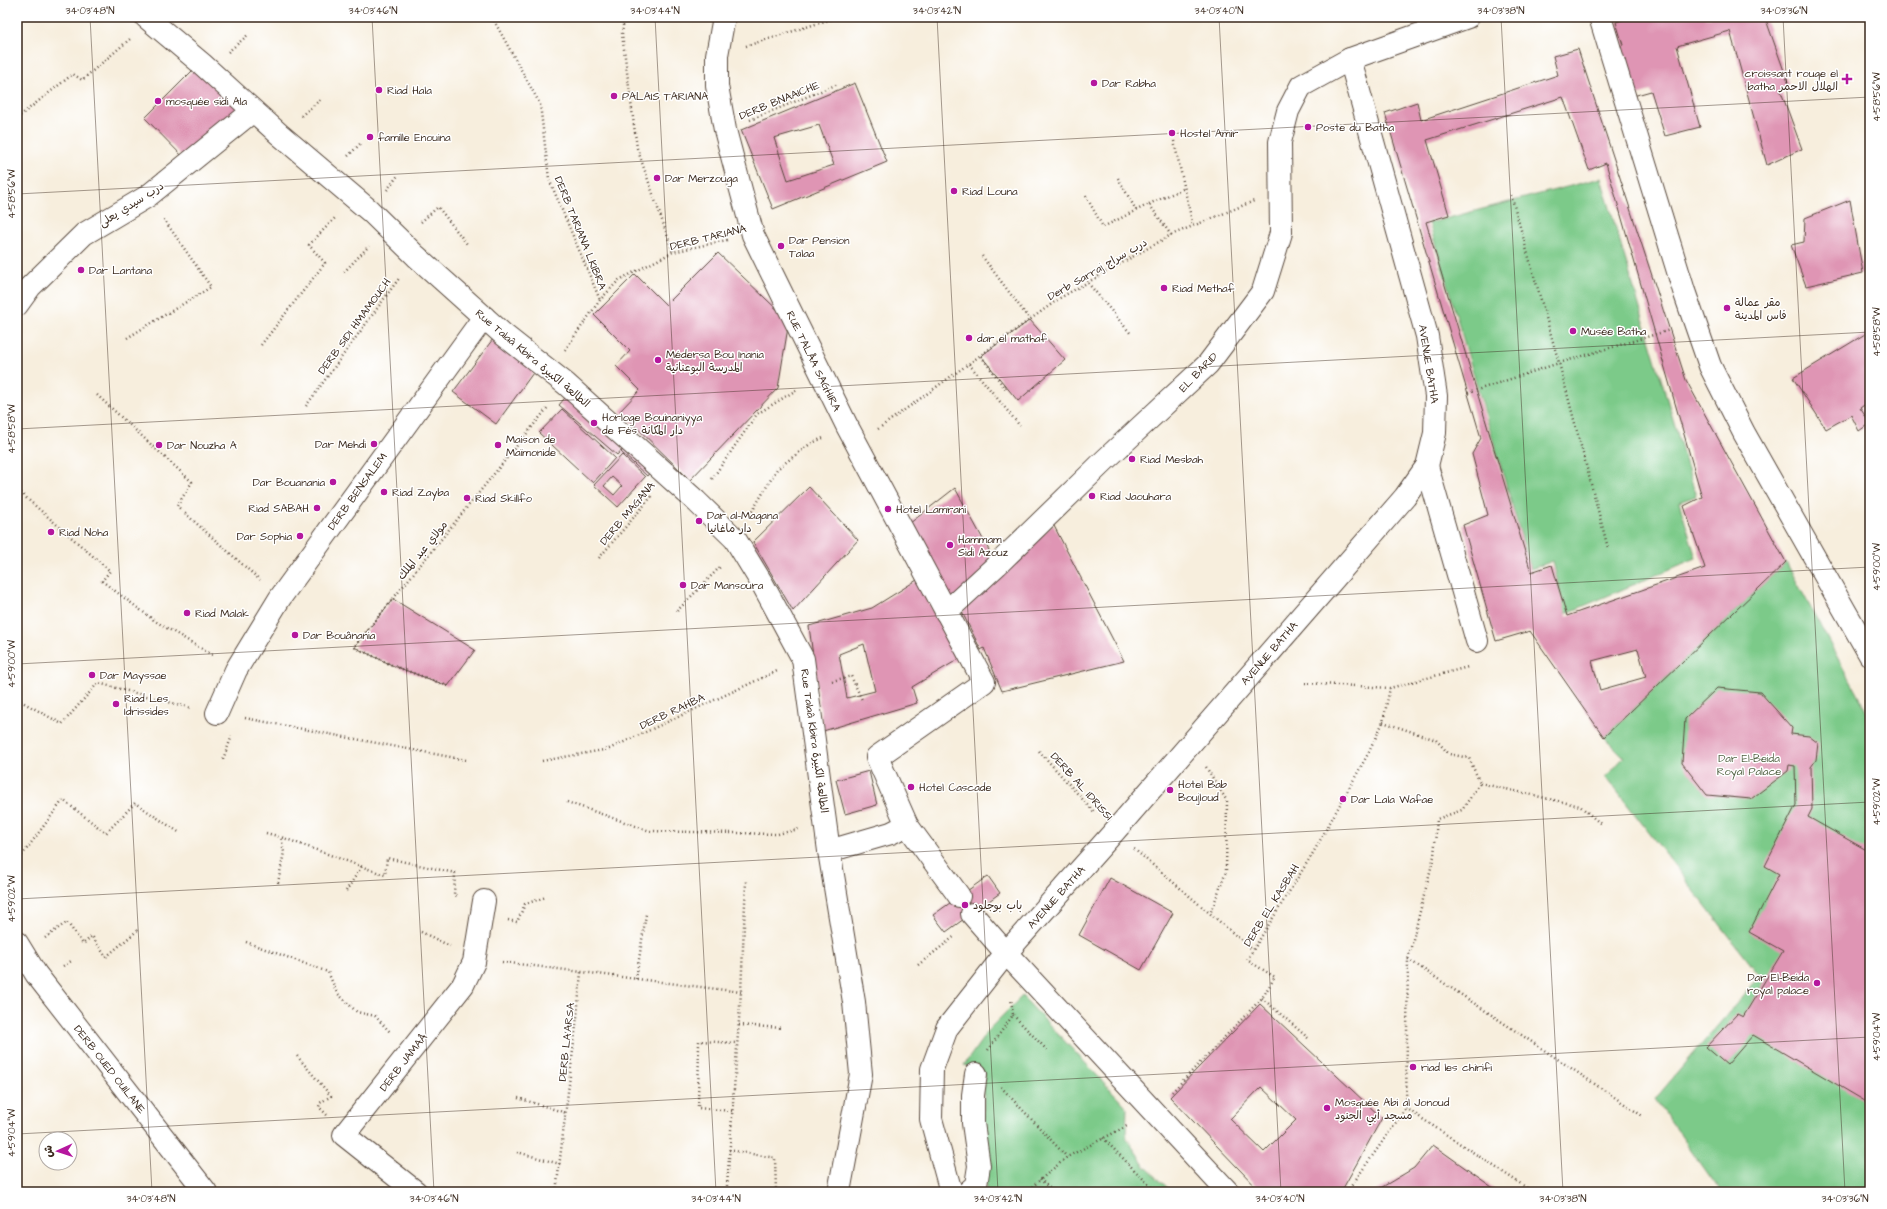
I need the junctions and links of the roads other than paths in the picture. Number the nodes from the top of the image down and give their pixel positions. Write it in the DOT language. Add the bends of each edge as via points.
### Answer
graph roads {
  1 [pos="724,17"];
  2 [pos="1468,17"];
  3 [pos="1600,17"];
  4 [pos="148,19"];
  5 [pos="1350,59"];
  6 [pos="253,111"];
  7 [pos="17,305"];
  8 [pos="484,317"];
  9 [pos="1427,466"];
  10 [pos="946,612"];
  11 [pos="1477,640"];
  12 [pos="1870,655"];
  13 [pos="217,712"];
  14 [pos="907,825"];
  15 [pos="829,851"];
  16 [pos="959,896"];
  17 [pos="483,908"];
  18 [pos="974,917"];
  19 [pos="21,949"];
  20 [pos="1006,953"];
  21 [pos="980,1065"];
  22 [pos="206,1192"];
  23 [pos="416,1192"];
  24 [pos="839,1192"];
  25 [pos="951,1192"];
  26 [pos="968,1192"];
  27 [pos="1228,1192"];
  1 -- 10 [label="street, RUE TALÂA SAGHIRA" via="716,55 717,86 725,130 753,234 821,376"];
  2 -- 5 [label="street, EL BARID"];
  3 -- 12 [label="street" via="1710,366 1744,433"];
  4 -- 6 [label="street, Rue Talaâ Kbira الطالعة الكبيرة"];
  5 -- 9 [label="street, AVENUE BATHA" via="1427,336 1436,396 1435,433"];
  5 -- 10 [label="street, EL BARID" via="1301,86 1288,111 1280,142 1281,233 1263,291 1208,364"];
  6 -- 7 [label="street, درب سيدي يعلى" via="148,196 84,234 30,287"];
  6 -- 8 [label="street, Rue Talaâ Kbira الطالعة الكبيرة" via="330,175"];
  8 -- 13 [label="street, DERB BENSALEM" via="280,598 236,670"];
  8 -- 15 [label="street, Rue Talaâ Kbira الطالعة الكبيرة" via="558,378 696,501 737,543 763,584 803,659"];
  9 -- 11 [label="street"];
  9 -- 20 [label="street, AVENUE BATHA" via="1405,497"];
  10 -- 14 [label="street, RUE TALÂA SAGHIRA" via="984,682 877,757"];
  14 -- 15 [label="street" via="891,833"];
  14 -- 16 [label="street"];
  15 -- 24 [label="street, Rue Talaâ Kbira الطالعة الكبيرة" via="854,1002 861,1074"];
  17 -- 23 [label="street, DERB JAMAÂ" via="474,962 463,985 344,1135"];
  18 -- 20 [label="street"];
  19 -- 22 [label="street, DERB OUED OUILANE" via="36,974"];
  20 -- 25 [label="street, AVENUE BATHA" via="947,1028 932,1069 931,1119"];
  20 -- 27 [label="street"];
  21 -- 26 [label="street" via="973,1095 978,1166 976,1185"];
}
